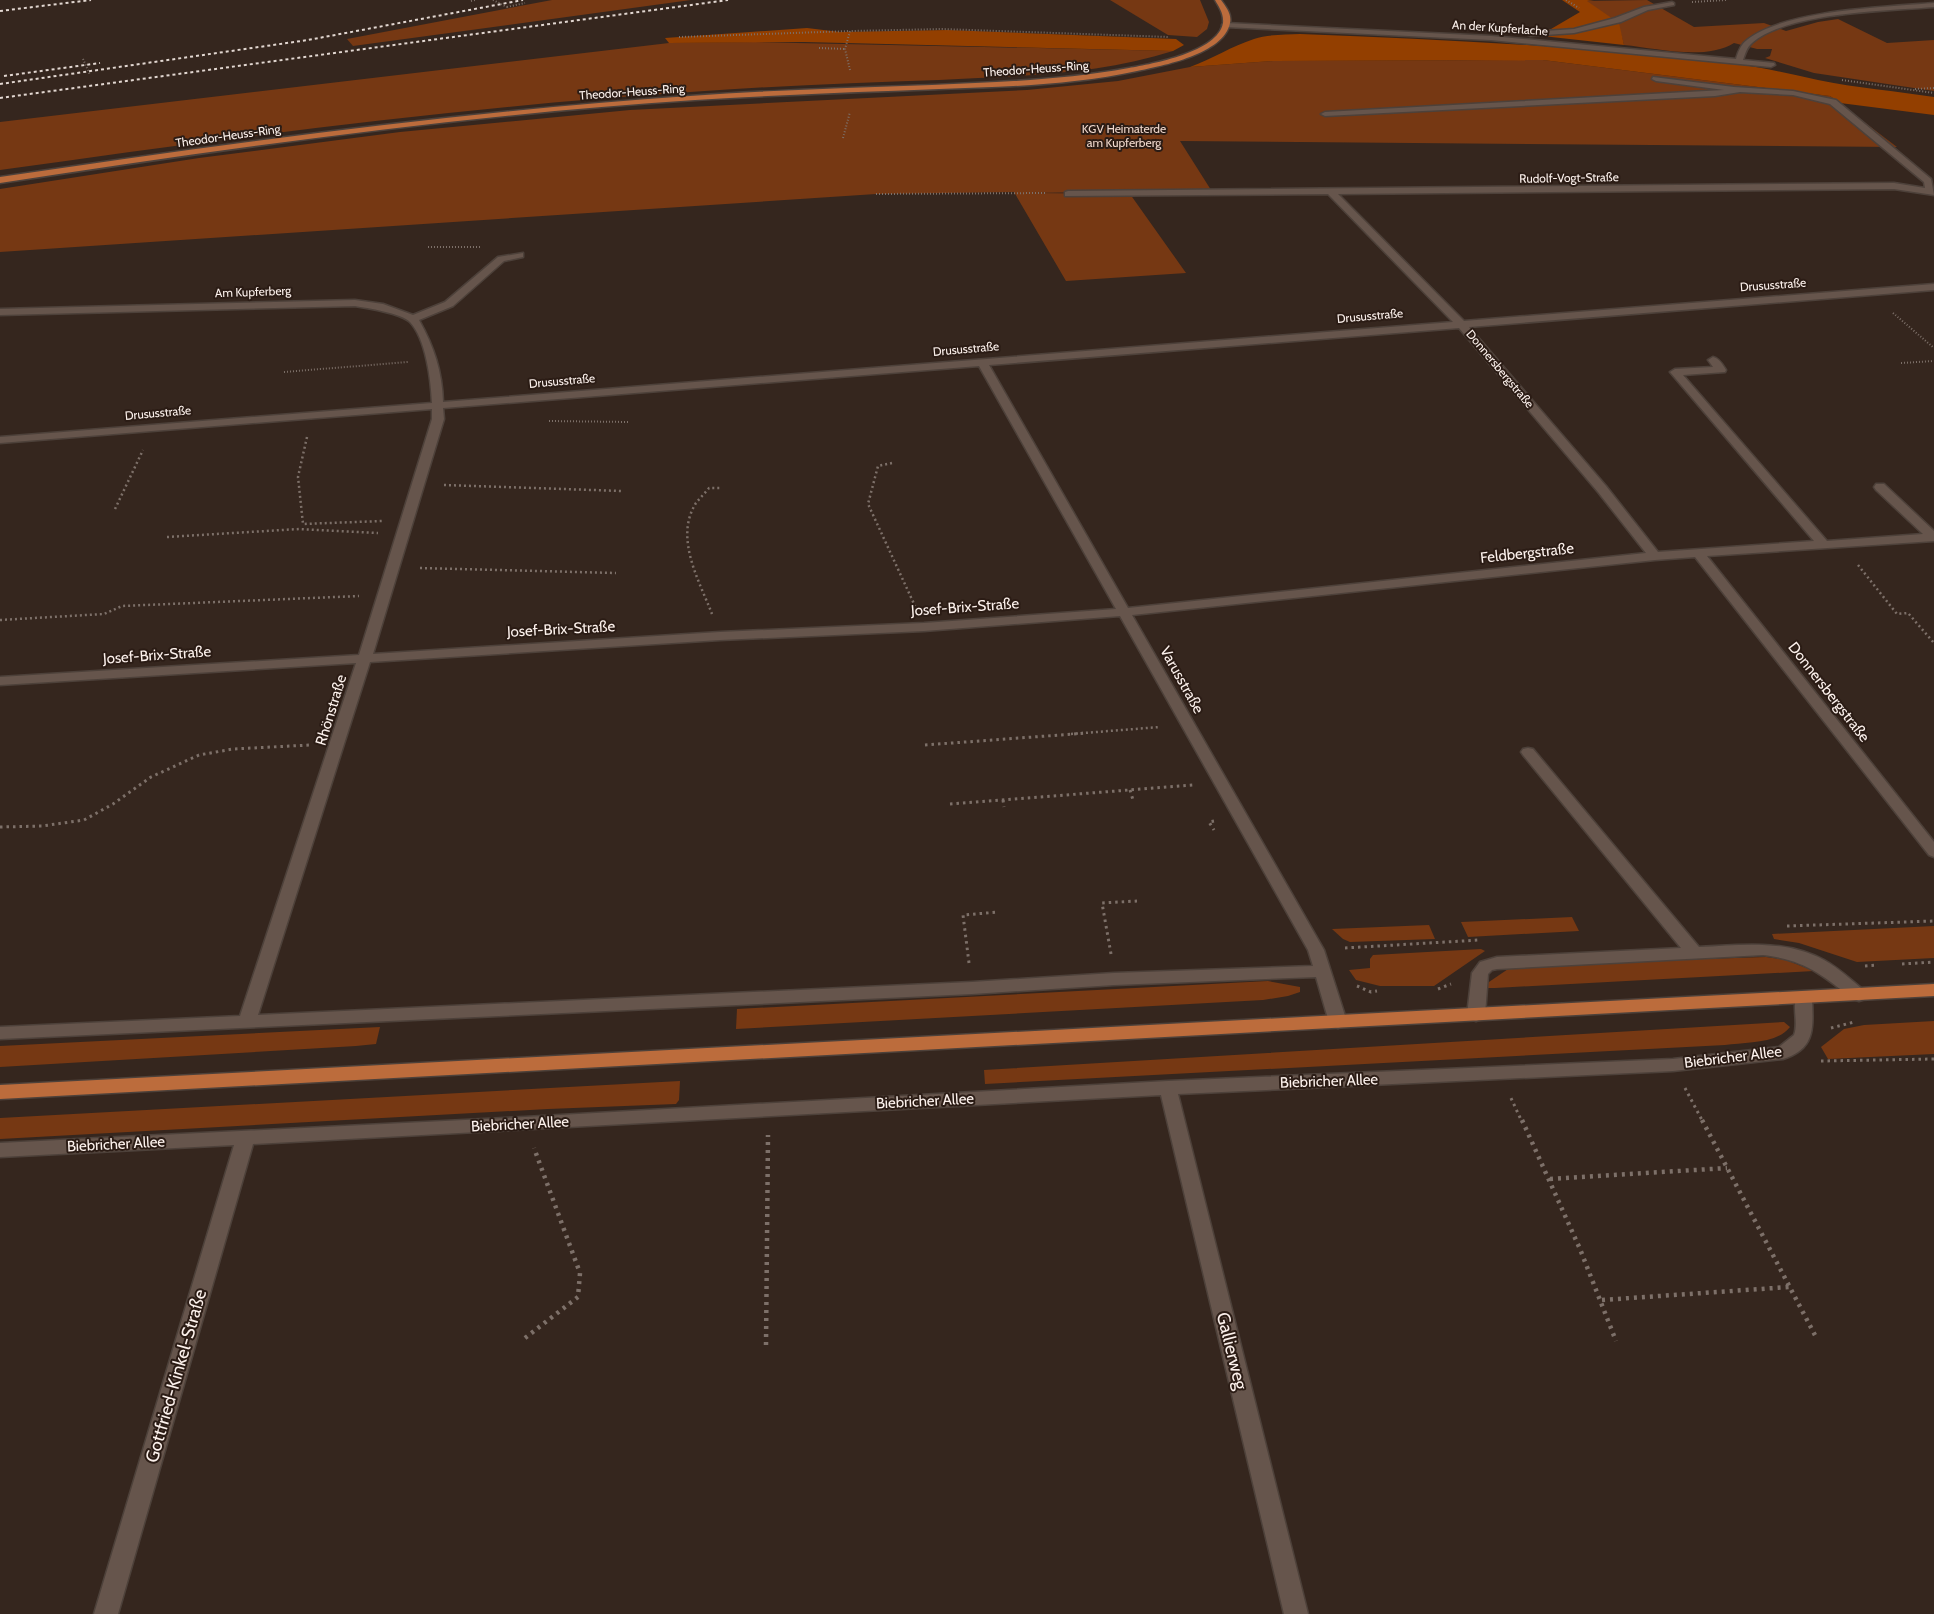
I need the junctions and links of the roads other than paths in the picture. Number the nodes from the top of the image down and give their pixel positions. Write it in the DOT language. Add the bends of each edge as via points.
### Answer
graph roads {
  1 [pos="1218,0"];
  2 [pos="1672,4"];
  3 [pos="1934,5"];
  4 [pos="1226,25"];
  5 [pos="1492,38"];
  6 [pos="1739,62"];
  7 [pos="1770,65"];
  8 [pos="1656,79"];
  9 [pos="1742,89"];
  10 [pos="1325,114"];
  11 [pos="0,180"];
  12 [pos="1933,191"];
  13 [pos="1332,193"];
  14 [pos="1068,194"];
  15 [pos="520,255"];
  16 [pos="1934,287"];
  17 [pos="0,312"];
  18 [pos="413,318"];
  19 [pos="1460,323"];
  20 [pos="1713,360"];
  21 [pos="982,362"];
  22 [pos="438,406"];
  23 [pos="0,440"];
  24 [pos="1880,487"];
  25 [pos="1933,537"];
  26 [pos="1824,544"];
  27 [pos="1698,553"];
  28 [pos="1655,556"];
  29 [pos="1125,612"];
  30 [pos="364,657"];
  31 [pos="0,681"];
  32 [pos="1528,752"];
  33 [pos="1934,852"];
  34 [pos="1693,951"];
  35 [pos="1323,971"];
  36 [pos="1934,990"];
  37 [pos="1859,995"];
  38 [pos="1804,998"];
  39 [pos="1476,1015"];
  40 [pos="247,1022"];
  41 [pos="1338,1022"];
  42 [pos="0,1034"];
  43 [pos="1168,1088"];
  44 [pos="0,1092"];
  45 [pos="246,1137"];
  46 [pos="0,1150"];
  47 [pos="106,1614"];
  48 [pos="1296,1614"];
  1 -- 4 [label="main road" via="1226,10"];
  2 -- 5 [label="street" via="1646,8 1618,20 1574,31"];
  3 -- 6 [label="street" via="1859,11 1773,29 1749,42"];
  4 -- 5 [label="street, An der Kupferlache"];
  4 -- 11 [label="main road, Theodor-Heuss-Ring" via="1215,41 1195,53 1141,68 1078,78 1012,84 696,98 554,110 244,144"];
  5 -- 6 [label="street, An der Kupferlache"];
  6 -- 7 [label="street, An der Kupferlache"];
  8 -- 9 [label="street"];
  9 -- 10 [label="street" via="1715,94"];
  9 -- 12 [label="street" via="1793,93 1833,102 1928,181"];
  12 -- 13 [label="street, Rudolf-Vogt-Straße" via="1894,186"];
  13 -- 14 [label="street, Rudolf-Vogt-Straße"];
  13 -- 19 [label="street, Donnersbergstraße"];
  15 -- 18 [label="street" via="501,259 449,304"];
  16 -- 19 [label="street, Drususstraße"];
  17 -- 18 [label="street, Am Kupferberg" via="355,302 379,306"];
  18 -- 22 [label="street" via="427,343"];
  19 -- 21 [label="street, Drususstraße"];
  19 -- 28 [label="street, Donnersbergstraße"];
  20 -- 26 [label="street" via="1721,370 1675,372"];
  21 -- 22 [label="street, Drususstraße"];
  21 -- 29 [label="street, Varusstraße"];
  22 -- 23 [label="street, Drususstraße"];
  22 -- 30 [label="street, Rhönstraße" via="438,419"];
  24 -- 25 [label="street"];
  25 -- 26 [label="street, Feldbergstraße"];
  26 -- 27 [label="street, Feldbergstraße"];
  27 -- 28 [label="street, Feldbergstraße"];
  27 -- 33 [label="street, Donnersbergstraße"];
  28 -- 29 [label="street, Feldbergstraße"];
  29 -- 30 [label="street, Josef-Brix-Straße"];
  29 -- 35 [label="street, Varusstraße" via="1316,950"];
  30 -- 31 [label="street, Josef-Brix-Straße"];
  30 -- 40 [label="street, Rhönstraße"];
  32 -- 34 [label="street"];
  34 -- 37 [label="street" via="1763,949 1788,952 1820,965"];
  34 -- 39 [label="street" via="1486,966 1480,973"];
  35 -- 40 [label="street"];
  35 -- 41 [label="street, Varusstraße"];
  36 -- 37 [label="main road"];
  37 -- 38 [label="main road"];
  38 -- 39 [label="main road"];
  38 -- 43 [label="street, Biebricher Allee" via="1804,1036 1797,1046 1783,1053 1673,1065"];
  39 -- 41 [label="main road"];
  40 -- 42 [label="street"];
  41 -- 44 [label="main road"];
  43 -- 45 [label="street, Biebricher Allee"];
  43 -- 48 [label="street, Gallierweg"];
  45 -- 46 [label="street, Biebricher Allee"];
  45 -- 47 [label="street, Gottfried-Kinkel-Straße"];
}
